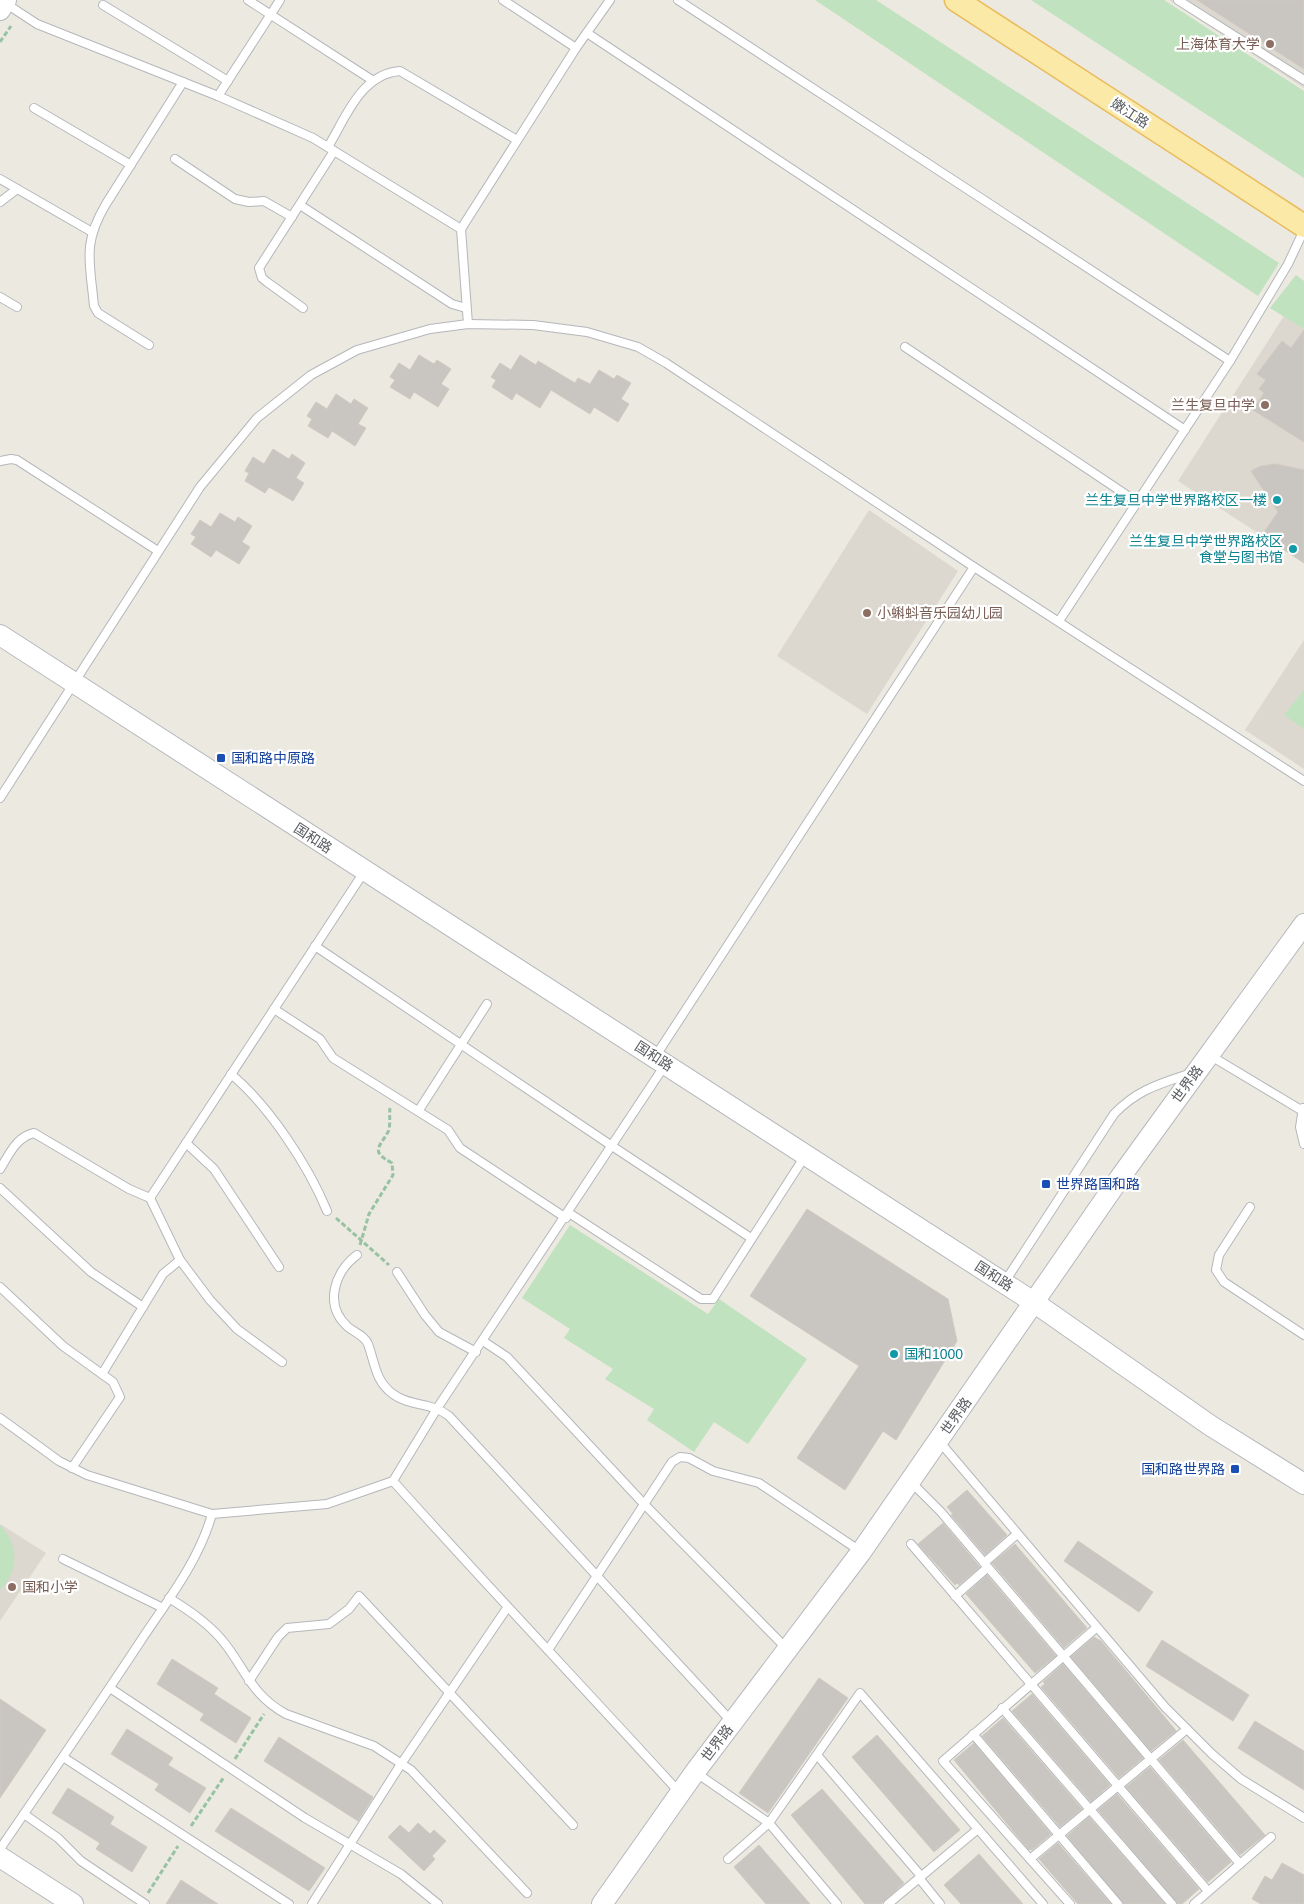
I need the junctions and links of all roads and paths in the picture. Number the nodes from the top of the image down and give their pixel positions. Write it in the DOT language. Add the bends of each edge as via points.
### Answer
graph roads {
  1 [pos="248,0"];
  2 [pos="280,0"];
  3 [pos="503,0"];
  4 [pos="610,0"];
  5 [pos="678,0"];
  6 [pos="956,0"];
  7 [pos="1178,0"];
  8 [pos="4,4"];
  9 [pos="103,5"];
  10 [pos="271,14"];
  11 [pos="587,33"];
  12 [pos="576,48"];
  13 [pos="372,80"];
  14 [pos="1304,80"];
  15 [pos="228,81"];
  16 [pos="183,82"];
  17 [pos="218,96"];
  18 [pos="34,108"];
  19 [pos="517,140"];
  20 [pos="331,149"];
  21 [pos="175,159"];
  22 [pos="131,165"];
  23 [pos="0,179"];
  24 [pos="17,189"];
  25 [pos="0,202"];
  26 [pos="300,205"];
  27 [pos="292,216"];
  28 [pos="1304,228"];
  29 [pos="461,229"];
  30 [pos="92,232"];
  31 [pos="0,297"];
  32 [pos="17,307"];
  33 [pos="303,308"];
  34 [pos="466,308"];
  35 [pos="468,324"];
  36 [pos="150,345"];
  37 [pos="906,347"];
  38 [pos="1230,361"];
  39 [pos="1185,430"];
  40 [pos="0,461"];
  41 [pos="1137,502"];
  42 [pos="158,551"];
  43 [pos="974,568"];
  44 [pos="1059,621"];
  45 [pos="0,635"];
  46 [pos="72,683"];
  47 [pos="1304,781"];
  48 [pos="0,798"];
  49 [pos="364,871"];
  50 [pos="1304,924"];
  51 [pos="316,946"];
  52 [pos="487,1004"];
  53 [pos="274,1009"];
  54 [pos="462,1044"];
  55 [pos="1209,1055"];
  56 [pos="661,1060"];
  57 [pos="1196,1071"];
  58 [pos="231,1074"];
  59 [pos="391,1093"];
  60 [pos="1303,1108"];
  61 [pos="419,1110"];
  62 [pos="186,1143"];
  63 [pos="1304,1144"];
  64 [pos="612,1146"];
  65 [pos="806,1154"];
  66 [pos="0,1170"];
  67 [pos="0,1188"];
  68 [pos="150,1198"];
  69 [pos="1250,1208"];
  70 [pos="327,1211"];
  71 [pos="567,1215"];
  72 [pos="751,1238"];
  73 [pos="362,1241"];
  74 [pos="357,1255"];
  75 [pos="180,1260"];
  76 [pos="279,1267"];
  77 [pos="397,1272"];
  78 [pos="1004,1283"];
  79 [pos="0,1287"];
  80 [pos="1035,1303"];
  81 [pos="143,1307"];
  82 [pos="1304,1336"];
  83 [pos="483,1341"];
  84 [pos="476,1352"];
  85 [pos="282,1362"];
  86 [pos="102,1374"];
  87 [pos="438,1407"];
  88 [pos="0,1418"];
  89 [pos="938,1440"];
  90 [pos="72,1468"];
  91 [pos="393,1481"];
  92 [pos="910,1481"];
  93 [pos="1304,1484"];
  94 [pos="644,1504"];
  95 [pos="212,1514"];
  96 [pos="1017,1534"];
  97 [pos="911,1544"];
  98 [pos="861,1552"];
  99 [pos="63,1559"];
  100 [pos="985,1566"];
  101 [pos="596,1577"];
  102 [pos="955,1596"];
  103 [pos="169,1598"];
  104 [pos="163,1608"];
  105 [pos="506,1608"];
  106 [pos="1096,1628"];
  107 [pos="548,1650"];
  108 [pos="787,1650"];
  109 [pos="1062,1655"];
  110 [pos="249,1681"];
  111 [pos="1031,1684"];
  112 [pos="110,1688"];
  113 [pos="449,1692"];
  114 [pos="1002,1708"];
  115 [pos="732,1722"];
  116 [pos="1187,1729"];
  117 [pos="973,1734"];
  118 [pos="817,1755"];
  119 [pos="63,1757"];
  120 [pos="1151,1757"];
  121 [pos="402,1764"];
  122 [pos="695,1772"];
  123 [pos="1118,1785"];
  124 [pos="680,1794"];
  125 [pos="1090,1809"];
  126 [pos="24,1814"];
  127 [pos="1304,1818"];
  128 [pos="769,1824"];
  129 [pos="573,1825"];
  130 [pos="978,1829"];
  131 [pos="1059,1835"];
  132 [pos="185,1836"];
  133 [pos="1271,1837"];
  134 [pos="351,1845"];
  135 [pos="0,1849"];
  136 [pos="0,1856"];
  137 [pos="728,1859"];
  138 [pos="1030,1859"];
  139 [pos="1240,1864"];
  140 [pos="920,1877"];
  141 [pos="1208,1891"];
  142 [pos="527,1893"];
  143 [pos="143,1903"];
  144 [pos="73,1904"];
  145 [pos="289,1904"];
  146 [pos="312,1904"];
  147 [pos="438,1904"];
  148 [pos="602,1904"];
  149 [pos="837,1904"];
  150 [pos="888,1904"];
  151 [pos="940,1904"];
  152 [pos="1044,1904"];
  153 [pos="1070,1904"];
  154 [pos="1118,1904"];
  155 [pos="1172,1904"];
  156 [pos="1194,1904"];
  1 -- 10 [label="lane"];
  2 -- 10 [label="lane"];
  3 -- 12 [label="lane"];
  4 -- 11 [label="lane"];
  5 -- 38 [label="lane"];
  6 -- 28 [label="main road, 嫩江路"];
  7 -- 14 [label="lane"];
  8 -- 16 [label="lane" via="37,24"];
  9 -- 15 [label="lane"];
  10 -- 13 [label="lane"];
  10 -- 15 [label="lane"];
  11 -- 12 [label="lane"];
  11 -- 39 [label="lane"];
  12 -- 19 [label="lane"];
  13 -- 19 [label="lane" via="393,72 405,72"];
  13 -- 20 [label="lane" via="362,90"];
  15 -- 17 [label="lane"];
  16 -- 17 [label="lane"];
  16 -- 22 [label="lane"];
  17 -- 20 [label="lane" via="314,138"];
  18 -- 22 [label="lane"];
  19 -- 29 [label="lane"];
  20 -- 26 [label="lane"];
  20 -- 29 [label="lane"];
  21 -- 27 [label="lane" via="235,199 264,201"];
  22 -- 30 [label="lane"];
  23 -- 24 [label="lane"];
  24 -- 25 [label="lane"];
  24 -- 30 [label="lane"];
  26 -- 27 [label="lane"];
  26 -- 34 [label="lane" via="452,304"];
  27 -- 33 [label="lane" via="261,264 260,273 266,282"];
  28 -- 38 [label="lane" via="1288,264"];
  29 -- 34 [label="lane"];
  30 -- 36 [label="lane" via="89,252 94,306 98,313"];
  31 -- 32 [label="lane"];
  34 -- 35 [label="lane"];
  35 -- 42 [label="lane" via="430,329 357,350 312,375 257,418 200,487"];
  35 -- 43 [label="lane" via="533,325 587,332 638,347"];
  37 -- 41 [label="lane"];
  38 -- 39 [label="lane"];
  39 -- 41 [label="lane"];
  40 -- 42 [label="lane" via="17,460"];
  41 -- 44 [label="lane"];
  42 -- 46 [label="lane"];
  43 -- 44 [label="lane"];
  43 -- 56 [label="lane"];
  44 -- 47 [label="lane"];
  45 -- 46 [label="street, 国和路"];
  46 -- 48 [label="lane"];
  46 -- 49 [label="street, 国和路"];
  49 -- 51 [label="lane"];
  49 -- 56 [label="street, 国和路"];
  50 -- 55 [label="street, 世界路"];
  51 -- 53 [label="lane"];
  51 -- 54 [label="lane"];
  52 -- 54 [label="lane"];
  53 -- 58 [label="lane"];
  53 -- 59 [label="lane" via="320,1039 334,1058"];
  54 -- 61 [label="lane"];
  54 -- 64 [label="lane"];
  55 -- 57 [label="street, 世界路"];
  55 -- 60 [label="lane"];
  56 -- 64 [label="lane"];
  56 -- 65 [label="street, 国和路"];
  57 -- 78 [label="lane" via="1144,1090 1128,1099 1114,1114"];
  57 -- 80 [label="street, 世界路"];
  58 -- 62 [label="lane"];
  58 -- 70 [label="lane" via="270,1114 320,1193"];
  59 -- 61 [label="lane"];
  59 -- 73 [label="path" via="390,1126 378,1151 382,1158 392,1163 393,1175 369,1214"];
  60 -- 63 [label="lane" via="1300,1127"];
  61 -- 71 [label="lane" via="448,1130 460,1148"];
  62 -- 68 [label="lane"];
  62 -- 76 [label="lane" via="214,1169"];
  64 -- 71 [label="lane"];
  64 -- 72 [label="lane"];
  65 -- 72 [label="lane"];
  65 -- 78 [label="street, 国和路"];
  66 -- 68 [label="lane" via="24,1135 34,1133"];
  67 -- 81 [label="lane" via="91,1272"];
  68 -- 75 [label="lane"];
  69 -- 82 [label="lane" via="1219,1255 1216,1270 1224,1282"];
  70 -- 73 [label="path"];
  71 -- 72 [label="lane" via="708,1300 713,1299"];
  71 -- 83 [label="lane"];
  73 -- 74 [label="path"];
  73 -- 77 [label="path"];
  74 -- 87 [label="lane" via="337,1277 334,1289 339,1315 346,1325 368,1342 380,1382 406,1402"];
  75 -- 81 [label="lane" via="163,1274"];
  75 -- 85 [label="lane" via="237,1329"];
  77 -- 84 [label="lane" via="439,1332"];
  78 -- 80 [label="street, 国和路"];
  79 -- 86 [label="lane" via="63,1346"];
  80 -- 89 [label="street, 世界路"];
  80 -- 93 [label="street, 国和路" via="1211,1426"];
  81 -- 86 [label="lane"];
  83 -- 84 [label="lane"];
  83 -- 94 [label="lane" via="507,1357"];
  84 -- 87 [label="lane"];
  86 -- 90 [label="lane" via="113,1382 120,1397"];
  87 -- 91 [label="lane"];
  87 -- 101 [label="lane" via="477,1445"];
  88 -- 90 [label="lane"];
  89 -- 92 [label="street, 世界路"];
  89 -- 96 [label="lane"];
  90 -- 95 [label="lane"];
  91 -- 95 [label="lane" via="328,1504"];
  91 -- 105 [label="lane"];
  92 -- 98 [label="street, 世界路"];
  92 -- 100 [label="lane" via="941,1512"];
  94 -- 98 [label="lane" via="672,1462 680,1457 689,1458 713,1471 759,1483"];
  94 -- 101 [label="lane"];
  94 -- 108 [label="lane"];
  95 -- 103 [label="lane" via="205,1540"];
  96 -- 100 [label="lane"];
  96 -- 106 [label="lane"];
  97 -- 102 [label="lane"];
  98 -- 108 [label="street, 世界路"];
  99 -- 104 [label="lane"];
  100 -- 102 [label="lane"];
  100 -- 109 [label="lane"];
  101 -- 107 [label="lane"];
  101 -- 115 [label="lane" via="702,1686"];
  102 -- 111 [label="lane"];
  103 -- 104 [label="lane"];
  103 -- 110 [label="lane" via="215,1632"];
  104 -- 112 [label="lane"];
  105 -- 107 [label="lane"];
  105 -- 113 [label="lane"];
  106 -- 109 [label="lane"];
  106 -- 116 [label="lane"];
  107 -- 124 [label="lane"];
  108 -- 115 [label="street, 世界路"];
  109 -- 111 [label="lane"];
  109 -- 120 [label="lane"];
  110 -- 113 [label="lane" via="287,1628 329,1624 349,1609 359,1596"];
  110 -- 121 [label="lane" via="264,1700 286,1714 374,1746"];
  111 -- 114 [label="lane"];
  111 -- 123 [label="lane"];
  112 -- 119 [label="lane"];
  112 -- 134 [label="lane"];
  113 -- 121 [label="lane"];
  113 -- 129 [label="lane"];
  114 -- 117 [label="lane"];
  114 -- 125 [label="lane"];
  115 -- 122 [label="street, 世界路"];
  116 -- 120 [label="lane"];
  116 -- 127 [label="lane" via="1241,1779"];
  117 -- 131 [label="lane"];
  117 -- 138 [label="lane" via="943,1761"];
  118 -- 128 [label="lane"];
  118 -- 130 [label="lane" via="860,1693"];
  118 -- 140 [label="lane"];
  119 -- 126 [label="lane"];
  119 -- 132 [label="lane"];
  120 -- 123 [label="lane"];
  120 -- 139 [label="lane"];
  121 -- 134 [label="lane"];
  121 -- 142 [label="lane" via="428,1786"];
  122 -- 124 [label="street, 世界路"];
  122 -- 128 [label="lane"];
  123 -- 125 [label="lane"];
  123 -- 141 [label="lane"];
  124 -- 148 [label="street, 世界路"];
  125 -- 131 [label="lane"];
  125 -- 155 [label="lane"];
  126 -- 135 [label="lane"];
  126 -- 143 [label="lane" via="58,1838 81,1861"];
  128 -- 137 [label="lane"];
  128 -- 149 [label="lane"];
  130 -- 140 [label="lane"];
  130 -- 152 [label="lane"];
  131 -- 138 [label="lane"];
  131 -- 154 [label="lane"];
  132 -- 143 [label="path"];
  132 -- 145 [label="lane"];
  133 -- 139 [label="lane"];
  134 -- 146 [label="lane"];
  134 -- 147 [label="lane" via="400,1874"];
  136 -- 144 [label="street"];
  138 -- 153 [label="lane"];
  139 -- 141 [label="lane"];
  140 -- 150 [label="lane"];
  140 -- 151 [label="lane"];
  141 -- 156 [label="lane"];
}
